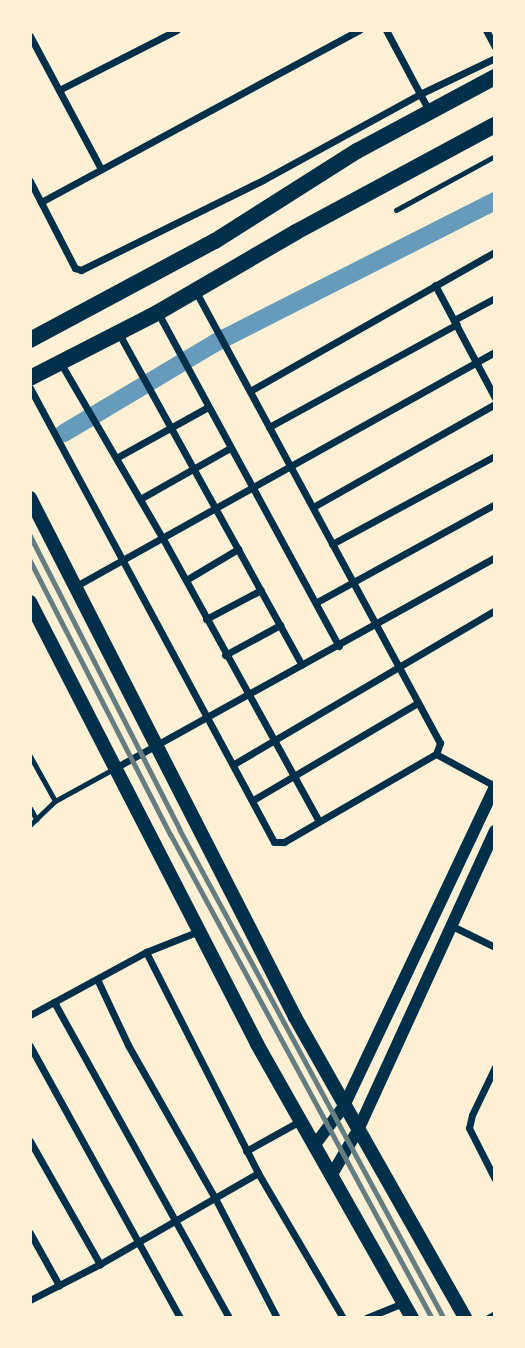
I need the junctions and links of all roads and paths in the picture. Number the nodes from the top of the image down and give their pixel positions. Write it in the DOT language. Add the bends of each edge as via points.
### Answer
graph roads {
  1 [pos="177,30"];
  2 [pos="359,30"];
  3 [pos="386,30"];
  4 [pos="486,30"];
  5 [pos="30,36"];
  6 [pos="495,47"];
  7 [pos="495,58"];
  8 [pos="495,78"];
  9 [pos="59,90"];
  10 [pos="420,94"];
  11 [pos="429,112"];
  12 [pos="495,125"];
  13 [pos="495,156"];
  14 [pos="101,169"];
  15 [pos="30,180"];
  16 [pos="41,202"];
  17 [pos="396,210"];
  18 [pos="495,252"];
  19 [pos="435,285"];
  20 [pos="195,290"];
  21 [pos="495,298"];
  22 [pos="158,313"];
  23 [pos="455,322"];
  24 [pos="30,325"];
  25 [pos="53,327"];
  26 [pos="117,331"];
  27 [pos="30,340"];
  28 [pos="495,352"];
  29 [pos="60,362"];
  30 [pos="478,363"];
  31 [pos="30,377"];
  32 [pos="30,388"];
  33 [pos="493,389"];
  34 [pos="250,391"];
  35 [pos="495,398"];
  36 [pos="495,404"];
  37 [pos="208,407"];
  38 [pos="269,427"];
  39 [pos="172,429"];
  40 [pos="230,448"];
  41 [pos="495,456"];
  42 [pos="116,458"];
  43 [pos="291,467"];
  44 [pos="194,469"];
  45 [pos="252,489"];
  46 [pos="30,498"];
  47 [pos="140,499"];
  48 [pos="495,504"];
  49 [pos="313,507"];
  50 [pos="216,508"];
  51 [pos="162,537"];
  52 [pos="332,544"];
  53 [pos="239,549"];
  54 [pos="495,556"];
  55 [pos="123,558"];
  56 [pos="186,580"];
  57 [pos="353,582"];
  58 [pos="75,587"];
  59 [pos="261,590"];
  60 [pos="317,601"];
  61 [pos="30,602"];
  62 [pos="495,610"];
  63 [pos="206,619"];
  64 [pos="280,625"];
  65 [pos="375,625"];
  66 [pos="339,646"];
  67 [pos="225,655"];
  68 [pos="302,665"];
  69 [pos="398,666"];
  70 [pos="247,694"];
  71 [pos="418,703"];
  72 [pos="207,715"];
  73 [pos="274,742"];
  74 [pos="157,747"];
  75 [pos="436,754"];
  76 [pos="30,756"];
  77 [pos="234,764"];
  78 [pos="115,768"];
  79 [pos="293,775"];
  80 [pos="495,786"];
  81 [pos="253,800"];
  82 [pos="55,801"];
  83 [pos="30,808"];
  84 [pos="36,819"];
  85 [pos="319,821"];
  86 [pos="30,825"];
  87 [pos="495,831"];
  88 [pos="452,926"];
  89 [pos="199,930"];
  90 [pos="495,947"];
  91 [pos="146,952"];
  92 [pos="97,979"];
  93 [pos="54,1002"];
  94 [pos="30,1015"];
  95 [pos="30,1046"];
  96 [pos="495,1067"];
  97 [pos="344,1106"];
  98 [pos="300,1120"];
  99 [pos="358,1130"];
  100 [pos="30,1141"];
  101 [pos="314,1146"];
  102 [pos="247,1151"];
  103 [pos="258,1173"];
  104 [pos="331,1176"];
  105 [pos="495,1177"];
  106 [pos="215,1198"];
  107 [pos="175,1221"];
  108 [pos="30,1233"];
  109 [pos="138,1243"];
  110 [pos="100,1265"];
  111 [pos="59,1285"];
  112 [pos="30,1300"];
  113 [pos="403,1303"];
  114 [pos="495,1314"];
  115 [pos="180,1318"];
  116 [pos="229,1318"];
  117 [pos="277,1318"];
  118 [pos="343,1318"];
  119 [pos="366,1318"];
  120 [pos="412,1318"];
  121 [pos="465,1318"];
  122 [pos="488,1318"];
  1 -- 9 [label="street"];
  2 -- 14 [label="street"];
  3 -- 10 [label="street"];
  4 -- 6 [label="street"];
  5 -- 9 [label="street"];
  7 -- 10 [label="street"];
  8 -- 11 [label="main road"];
  9 -- 14 [label="street"];
  10 -- 11 [label="street"];
  10 -- 16 [label="street" via="81,271 75,268"];
  11 -- 25 [label="main road" via="357,151 215,241"];
  12 -- 20 [label="main road"];
  13 -- 17 [label="lane"];
  14 -- 16 [label="street"];
  15 -- 16 [label="street"];
  18 -- 19 [label="street"];
  19 -- 23 [label="street"];
  19 -- 34 [label="street"];
  20 -- 22 [label="main road"];
  20 -- 34 [label="street"];
  21 -- 23 [label="street"];
  22 -- 26 [label="main road"];
  22 -- 37 [label="street"];
  23 -- 30 [label="street"];
  23 -- 38 [label="street"];
  24 -- 25 [label="main road"];
  25 -- 27 [label="main road"];
  26 -- 29 [label="main road"];
  26 -- 39 [label="street"];
  28 -- 30 [label="street"];
  29 -- 31 [label="main road"];
  29 -- 42 [label="street"];
  30 -- 33 [label="street"];
  30 -- 43 [label="street"];
  32 -- 55 [label="street"];
  33 -- 35 [label="street"];
  34 -- 38 [label="street"];
  36 -- 49 [label="street"];
  37 -- 39 [label="street"];
  37 -- 40 [label="street"];
  38 -- 43 [label="street"];
  39 -- 42 [label="street"];
  39 -- 44 [label="street"];
  40 -- 44 [label="street"];
  40 -- 45 [label="street"];
  41 -- 52 [label="street"];
  42 -- 47 [label="street"];
  43 -- 45 [label="street"];
  43 -- 49 [label="street"];
  44 -- 47 [label="street"];
  44 -- 50 [label="street"];
  45 -- 50 [label="street"];
  45 -- 60 [label="street"];
  46 -- 58 [label="main road"];
  47 -- 51 [label="street"];
  48 -- 57 [label="street"];
  49 -- 52 [label="street"];
  50 -- 51 [label="street"];
  50 -- 53 [label="street"];
  51 -- 55 [label="street"];
  51 -- 56 [label="street"];
  52 -- 57 [label="street"];
  53 -- 56 [label="street"];
  53 -- 59 [label="street"];
  54 -- 65 [label="street"];
  55 -- 58 [label="street"];
  55 -- 72 [label="street"];
  56 -- 63 [label="street"];
  57 -- 60 [label="street"];
  57 -- 65 [label="street"];
  58 -- 74 [label="main road"];
  59 -- 63 [label="street"];
  59 -- 64 [label="street"];
  60 -- 66 [label="street"];
  61 -- 78 [label="main road"];
  62 -- 69 [label="street"];
  63 -- 67 [label="street"];
  64 -- 67 [label="street"];
  64 -- 68 [label="street"];
  65 -- 66 [label="street"];
  65 -- 69 [label="street"];
  66 -- 68 [label="street"];
  67 -- 70 [label="street"];
  68 -- 70 [label="street"];
  69 -- 71 [label="street"];
  69 -- 73 [label="street"];
  70 -- 72 [label="street"];
  70 -- 73 [label="street"];
  71 -- 75 [label="street" via="440,743"];
  71 -- 79 [label="street"];
  72 -- 74 [label="street"];
  72 -- 77 [label="street"];
  73 -- 77 [label="street"];
  73 -- 79 [label="street"];
  74 -- 78 [label="street"];
  74 -- 97 [label="main road"];
  75 -- 80 [label="street"];
  75 -- 85 [label="street"];
  76 -- 82 [label="lane"];
  77 -- 81 [label="street"];
  78 -- 82 [label="lane"];
  78 -- 89 [label="main road"];
  79 -- 81 [label="street"];
  79 -- 85 [label="street"];
  80 -- 97 [label="street"];
  81 -- 85 [label="street" via="272,839 279,843"];
  82 -- 84 [label="lane"];
  83 -- 84 [label="lane"];
  84 -- 86 [label="lane"];
  87 -- 88 [label="street"];
  88 -- 90 [label="street"];
  88 -- 99 [label="street"];
  89 -- 91 [label="street"];
  89 -- 98 [label="main road"];
  91 -- 92 [label="street"];
  91 -- 102 [label="street"];
  92 -- 93 [label="street"];
  92 -- 106 [label="street" via="128,1045"];
  93 -- 94 [label="street"];
  93 -- 107 [label="street"];
  95 -- 109 [label="street"];
  96 -- 105 [label="street" via="469,1128"];
  97 -- 99 [label="main road"];
  97 -- 101 [label="street"];
  98 -- 101 [label="main road"];
  98 -- 102 [label="street"];
  99 -- 104 [label="street"];
  99 -- 121 [label="main road"];
  100 -- 110 [label="street"];
  101 -- 104 [label="main road"];
  102 -- 103 [label="street"];
  103 -- 106 [label="street"];
  103 -- 118 [label="street"];
  104 -- 113 [label="main road"];
  106 -- 107 [label="street"];
  106 -- 117 [label="street"];
  107 -- 109 [label="street"];
  107 -- 116 [label="street"];
  108 -- 111 [label="street"];
  109 -- 110 [label="street"];
  109 -- 115 [label="street"];
  110 -- 111 [label="street"];
  111 -- 112 [label="street"];
  113 -- 119 [label="street"];
  113 -- 120 [label="main road"];
  114 -- 122 [label="street"];
}
